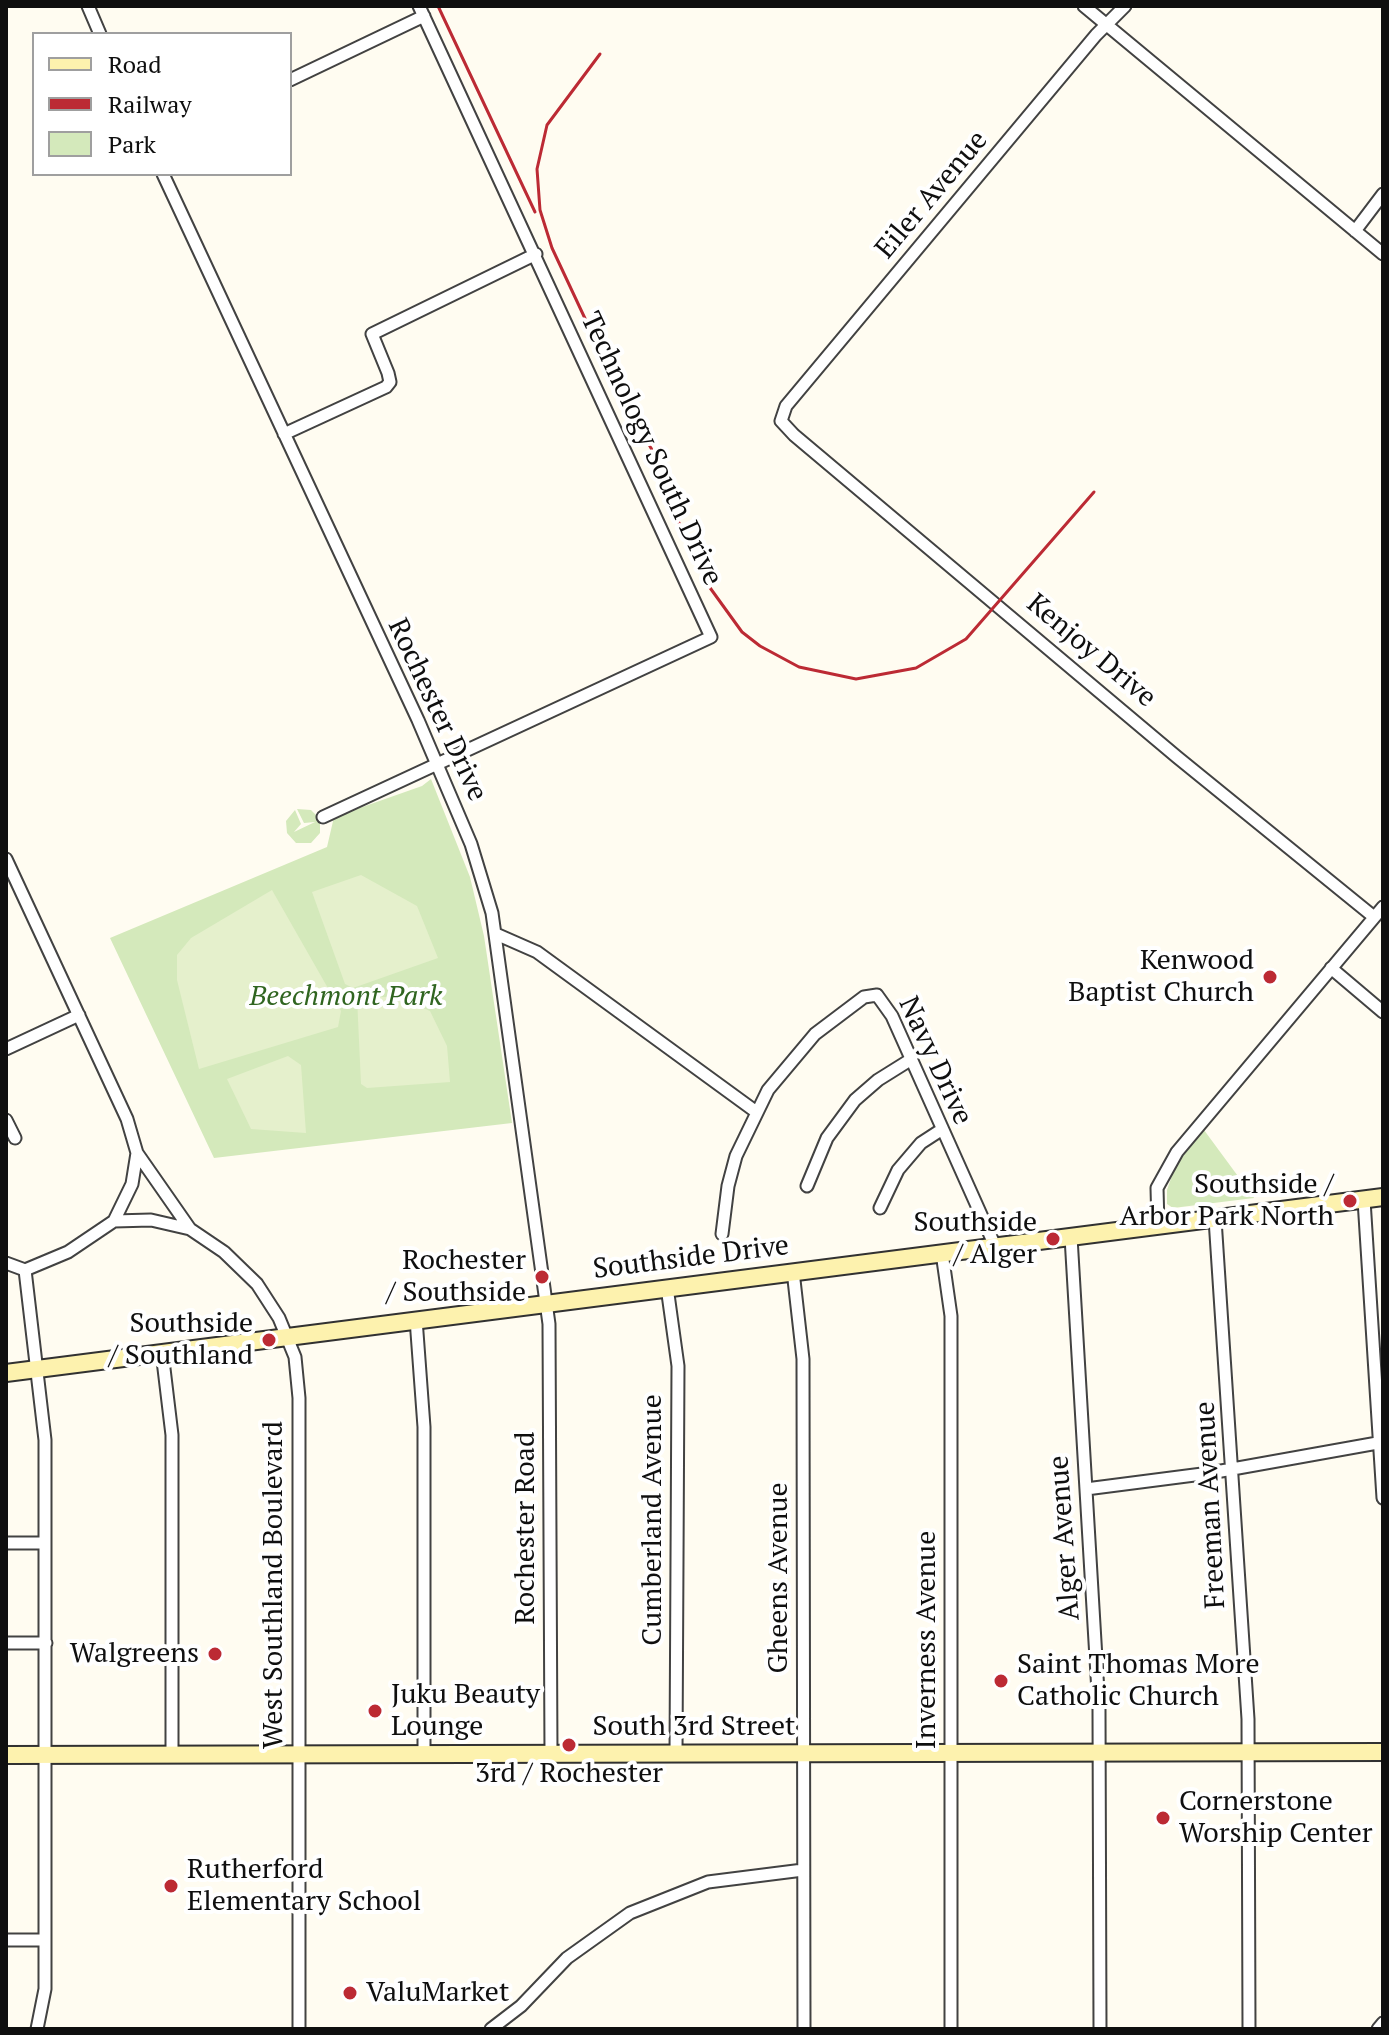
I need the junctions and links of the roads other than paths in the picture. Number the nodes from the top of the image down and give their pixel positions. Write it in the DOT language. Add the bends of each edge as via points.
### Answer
graph roads {
  1 [pos="88,6"];
  2 [pos="1084,6"];
  3 [pos="1125,6"];
  4 [pos="422,11"];
  5 [pos="1107,25"];
  6 [pos="99,32"];
  7 [pos="292,79"];
  8 [pos="164,176"];
  9 [pos="1383,194"];
  10 [pos="1355,231"];
  11 [pos="536,254"];
  12 [pos="1383,254"];
  13 [pos="781,418"];
  14 [pos="284,434"];
  15 [pos="437,765"];
  16 [pos="323,817"];
  17 [pos="6,859"];
  18 [pos="1383,907"];
  19 [pos="1374,917"];
  20 [pos="496,934"];
  21 [pos="1331,968"];
  22 [pos="1383,1012"];
  23 [pos="79,1015"];
  24 [pos="6,1049"];
  25 [pos="910,1060"];
  26 [pos="755,1111"];
  27 [pos="6,1120"];
  28 [pos="941,1130"];
  29 [pos="15,1138"];
  30 [pos="137,1153"];
  31 [pos="807,1186"];
  32 [pos="1383,1197"];
  33 [pos="1364,1200"];
  34 [pos="880,1208"];
  35 [pos="1215,1219"];
  36 [pos="114,1221"];
  37 [pos="1158,1226"];
  38 [pos="190,1229"];
  39 [pos="722,1234"];
  40 [pos="1071,1237"];
  41 [pos="995,1246"];
  42 [pos="942,1253"];
  43 [pos="6,1263"];
  44 [pos="25,1270"];
  45 [pos="793,1271"];
  46 [pos="667,1287"];
  47 [pos="546,1303"];
  48 [pos="416,1319"];
  49 [pos="288,1338"];
  50 [pos="162,1352"];
  51 [pos="36,1369"];
  52 [pos="6,1373"];
  53 [pos="1380,1388"];
  54 [pos="1381,1442"];
  55 [pos="1233,1469"];
  56 [pos="1086,1489"];
  57 [pos="1383,1498"];
  58 [pos="6,1543"];
  59 [pos="45,1543"];
  60 [pos="6,1643"];
  61 [pos="46,1643"];
  62 [pos="1383,1752"];
  63 [pos="676,1753"];
  64 [pos="803,1753"];
  65 [pos="951,1753"];
  66 [pos="1100,1753"];
  67 [pos="1247,1753"];
  68 [pos="45,1754"];
  69 [pos="172,1754"];
  70 [pos="298,1754"];
  71 [pos="424,1754"];
  72 [pos="551,1754"];
  73 [pos="6,1755"];
  74 [pos="803,1870"];
  75 [pos="6,1940"];
  76 [pos="45,1940"];
  77 [pos="1383,2023"];
  78 [pos="37,2029"];
  79 [pos="299,2029"];
  80 [pos="491,2029"];
  81 [pos="804,2029"];
  82 [pos="951,2029"];
  83 [pos="1100,2029"];
  84 [pos="1249,2029"];
  85 [pos="1378,2029"];
  1 -- 6 [label="street"];
  2 -- 5 [label="street"];
  3 -- 5 [label="street, Eiler Avenue"];
  4 -- 7 [label="street"];
  4 -- 11 [label="street, Technology South Drive"];
  5 -- 10 [label="street"];
  5 -- 13 [label="street, Eiler Avenue"];
  8 -- 14 [label="street, Rochester Drive"];
  9 -- 10 [label="street"];
  10 -- 12 [label="street"];
  11 -- 14 [label="street" via="372,334 388,373 386,387"];
  11 -- 15 [label="street, Technology South Drive" via="711,637"];
  13 -- 19 [label="street, Kenjoy Drive" via="794,435"];
  14 -- 15 [label="street, Rochester Drive"];
  15 -- 16 [label="street"];
  15 -- 20 [label="street, Rochester Drive" via="471,844"];
  17 -- 23 [label="street"];
  18 -- 19 [label="street"];
  19 -- 21 [label="street"];
  20 -- 26 [label="street" via="537,952"];
  20 -- 47 [label="street, Rochester Drive"];
  21 -- 22 [label="street"];
  21 -- 37 [label="street" via="1164,1171 1155,1206"];
  23 -- 24 [label="street"];
  23 -- 30 [label="street"];
  25 -- 26 [label="street, Navy Drive" via="882,998 864,997 815,1034"];
  25 -- 28 [label="street, Navy Drive"];
  25 -- 31 [label="street" via="855,1100 827,1138"];
  26 -- 39 [label="street, Navy Drive" via="728,1186"];
  27 -- 29 [label="street"];
  28 -- 34 [label="street" via="921,1143 898,1170"];
  28 -- 41 [label="street, Navy Drive"];
  30 -- 36 [label="street" via="132,1184"];
  30 -- 38 [label="street, West Southland Boulevard"];
  32 -- 33 [label="main road, Southside Drive"];
  33 -- 35 [label="main road, Southside Drive"];
  33 -- 53 [label="street"];
  35 -- 37 [label="main road, Southside Drive"];
  35 -- 55 [label="street, Freeman Avenue"];
  36 -- 38 [label="street" via="151,1220"];
  36 -- 44 [label="street" via="75,1248"];
  37 -- 40 [label="main road, Southside Drive"];
  38 -- 49 [label="street, West Southland Boulevard" via="257,1284"];
  40 -- 41 [label="main road, Southside Drive"];
  40 -- 56 [label="street, Alger Avenue"];
  41 -- 42 [label="main road, Southside Drive"];
  42 -- 45 [label="main road, Southside Drive"];
  42 -- 65 [label="street, Inverness Avenue" via="951,1316"];
  43 -- 44 [label="street"];
  44 -- 51 [label="street"];
  45 -- 46 [label="main road, Southside Drive"];
  45 -- 64 [label="street, Gheens Avenue" via="803,1359"];
  46 -- 47 [label="main road, Southside Drive"];
  46 -- 63 [label="street, Cumberland Avenue" via="678,1366"];
  47 -- 48 [label="main road, Southside Drive"];
  47 -- 72 [label="street, Rochester Road"];
  48 -- 49 [label="main road, Southside Drive"];
  48 -- 71 [label="street" via="424,1427"];
  49 -- 50 [label="main road, Southside Drive"];
  49 -- 70 [label="street, West Southland Boulevard" via="299,1398"];
  50 -- 51 [label="main road, Southside Drive"];
  50 -- 69 [label="street" via="172,1435"];
  51 -- 52 [label="main road, Southside Drive"];
  51 -- 59 [label="street" via="45,1440"];
  53 -- 54 [label="street"];
  54 -- 55 [label="street"];
  54 -- 57 [label="street"];
  55 -- 56 [label="street"];
  55 -- 67 [label="street, Freeman Avenue"];
  56 -- 66 [label="street, Alger Avenue"];
  58 -- 59 [label="street"];
  59 -- 61 [label="street"];
  60 -- 61 [label="street"];
  61 -- 68 [label="street"];
  62 -- 67 [label="main road, South 3rd Street"];
  63 -- 64 [label="main road, South 3rd Street"];
  63 -- 72 [label="main road, South 3rd Street"];
  64 -- 65 [label="main road, South 3rd Street"];
  64 -- 74 [label="street, Gheens Avenue"];
  65 -- 66 [label="main road, South 3rd Street"];
  65 -- 82 [label="street, Inverness Avenue"];
  66 -- 67 [label="main road, South 3rd Street"];
  66 -- 83 [label="street, Alger Avenue"];
  67 -- 84 [label="street, Freeman Avenue"];
  68 -- 69 [label="main road, South 3rd Street"];
  68 -- 73 [label="main road, South 3rd Street"];
  68 -- 76 [label="street"];
  69 -- 70 [label="main road, South 3rd Street"];
  70 -- 71 [label="main road, South 3rd Street"];
  70 -- 79 [label="street, West Southland Boulevard"];
  71 -- 72 [label="main road, South 3rd Street"];
  74 -- 80 [label="street" via="708,1882 630,1913 577,1950"];
  74 -- 81 [label="street, Gheens Avenue"];
  75 -- 76 [label="street"];
  76 -- 78 [label="street" via="44,2006"];
  77 -- 85 [label="street"];
}
